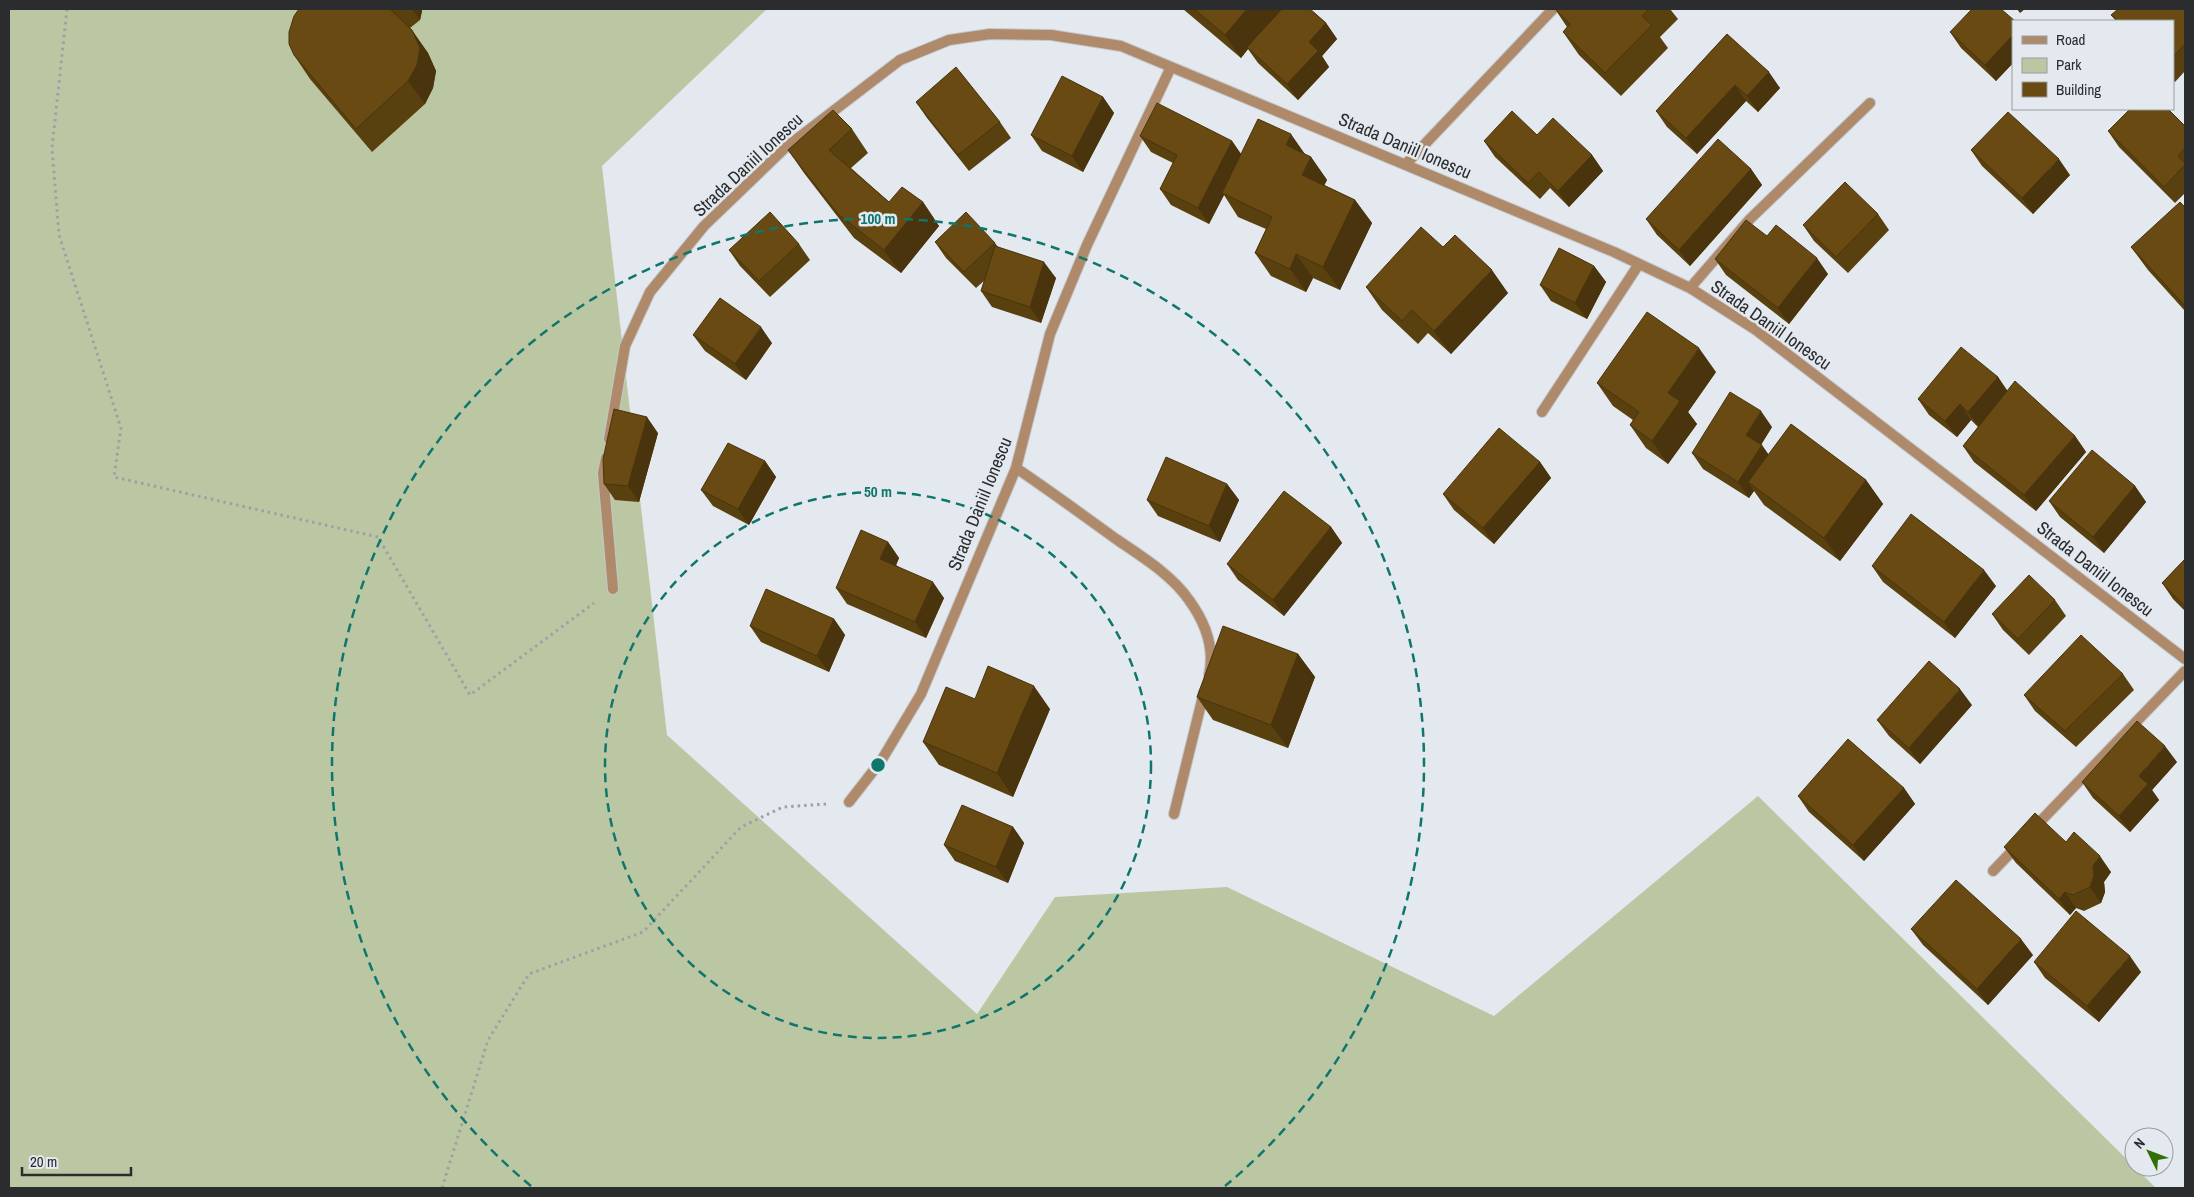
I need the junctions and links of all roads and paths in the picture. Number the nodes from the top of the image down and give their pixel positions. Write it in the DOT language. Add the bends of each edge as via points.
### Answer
graph roads {
  1 [pos="67,9"];
  2 [pos="1553,9"];
  3 [pos="1171,67"];
  4 [pos="1870,103"];
  5 [pos="1406,164"];
  6 [pos="1639,264"];
  7 [pos="1690,288"];
  8 [pos="1542,412"];
  9 [pos="1016,468"];
  10 [pos="613,589"];
  11 [pos="2185,659"];
  12 [pos="2185,671"];
  13 [pos="849,802"];
  14 [pos="1174,814"];
  15 [pos="1993,871"];
  16 [pos="442,1188"];
  1 -- 10 [label="path" via="52,148 59,235 121,428 114,477 378,537 470,695"];
  2 -- 5 [label="street"];
  3 -- 5 [label="street, Strada Daniil Ionescu"];
  3 -- 9 [label="street, Strada Daniil Ionescu" via="1087,245 1050,334"];
  3 -- 10 [label="street, Strada Daniil Ionescu" via="1121,46 1051,35 990,34 949,40 900,60 785,148 704,226 650,292 625,346 603,473"];
  4 -- 7 [label="street" via="1750,219"];
  5 -- 6 [label="street, Strada Daniil Ionescu"];
  6 -- 7 [label="street, Strada Daniil Ionescu"];
  6 -- 8 [label="street"];
  7 -- 11 [label="street, Strada Daniil Ionescu" via="1756,330"];
  9 -- 13 [label="street, Strada Daniil Ionescu" via="921,694 882,761"];
  9 -- 14 [label="street" via="1169,578 1200,617 1211,645 1209,672"];
  12 -- 15 [label="street"];
  13 -- 16 [label="path" via="783,807 741,827 644,932 529,974 488,1040"];
}
